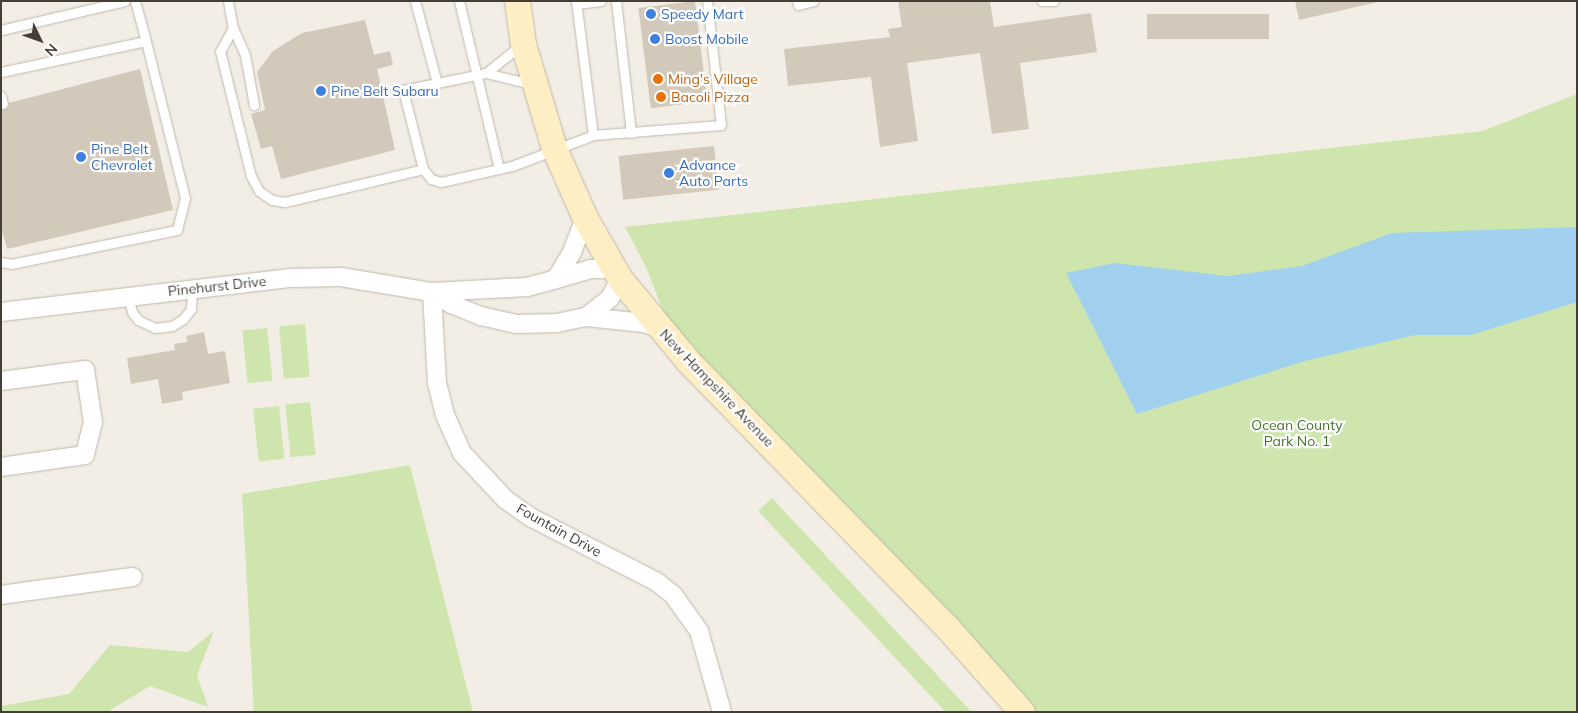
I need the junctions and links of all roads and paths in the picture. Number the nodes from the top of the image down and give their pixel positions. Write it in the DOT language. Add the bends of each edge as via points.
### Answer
graph roads {
  1 [pos="125,1"];
  2 [pos="135,1"];
  3 [pos="415,1"];
  4 [pos="458,1"];
  5 [pos="517,1"];
  6 [pos="602,1"];
  7 [pos="616,1"];
  8 [pos="707,1"];
  9 [pos="797,1"];
  10 [pos="814,1"];
  11 [pos="1042,1"];
  12 [pos="1054,1"];
  13 [pos="229,2"];
  14 [pos="576,3"];
  15 [pos="233,28"];
  16 [pos="1,30"];
  17 [pos="146,41"];
  18 [pos="523,44"];
  19 [pos="1,72"];
  20 [pos="482,73"];
  21 [pos="437,83"];
  22 [pos="533,84"];
  23 [pos="254,105"];
  24 [pos="631,132"];
  25 [pos="593,135"];
  26 [pos="554,148"];
  27 [pos="499,168"];
  28 [pos="423,169"];
  29 [pos="585,218"];
  30 [pos="1,262"];
  31 [pos="617,274"];
  32 [pos="556,279"];
  33 [pos="472,288"];
  34 [pos="192,289"];
  35 [pos="432,292"];
  36 [pos="128,296"];
  37 [pos="469,311"];
  38 [pos="1,312"];
  39 [pos="586,317"];
  40 [pos="658,328"];
  41 [pos="1,380"];
  42 [pos="1,467"];
  43 [pos="133,577"];
  44 [pos="1,595"];
  45 [pos="1016,709"];
  46 [pos="722,712"];
  1 -- 16 [label="lane"];
  2 -- 17 [label="lane"];
  3 -- 21 [label="lane"];
  4 -- 20 [label="lane"];
  5 -- 18 [label="main road, New Hampshire Avenue"];
  6 -- 14 [label="lane"];
  7 -- 24 [label="lane"];
  8 -- 24 [label="lane" via="721,125"];
  9 -- 10 [label="lane" via="798,5"];
  11 -- 12 [label="lane"];
  13 -- 15 [label="lane"];
  14 -- 25 [label="lane"];
  15 -- 23 [label="lane" via="245,55"];
  15 -- 28 [label="lane" via="220,51 251,176 266,197 285,202"];
  17 -- 19 [label="lane"];
  17 -- 30 [label="lane" via="186,198 177,230 11,264"];
  18 -- 20 [label="lane"];
  18 -- 22 [label="main road, New Hampshire Avenue"];
  20 -- 21 [label="lane"];
  20 -- 22 [label="lane"];
  20 -- 27 [label="lane"];
  21 -- 28 [label="lane" via="404,90"];
  22 -- 26 [label="main road, New Hampshire Avenue"];
  24 -- 25 [label="lane"];
  25 -- 26 [label="lane"];
  26 -- 27 [label="lane"];
  26 -- 29 [label="main road, New Hampshire Avenue"];
  27 -- 28 [label="lane" via="442,182 431,179"];
  29 -- 31 [label="main road, New Hampshire Avenue"];
  29 -- 32 [label="street" via="572,252"];
  31 -- 32 [label="street, Pinehurst Drive" via="590,269"];
  31 -- 39 [label="street, Pinehurst Drive" via="610,298"];
  31 -- 40 [label="main road, New Hampshire Avenue"];
  32 -- 33 [label="street, Pinehurst Drive" via="527,287"];
  33 -- 35 [label="street, Pinehurst Drive"];
  33 -- 37 [label="street"];
  34 -- 35 [label="street, Pinehurst Drive" via="291,278 341,277"];
  34 -- 36 [label="street, Pinehurst Drive"];
  34 -- 36 [label="lane" via="191,309 183,319 172,326 155,328 138,320"];
  35 -- 37 [label="street, Pinehurst Drive"];
  35 -- 46 [label="street, Fountain Drive" via="437,383 445,415 462,453 506,500 532,518 657,582 674,596 699,631"];
  36 -- 38 [label="street, Pinehurst Drive"];
  37 -- 39 [label="street, Pinehurst Drive" via="516,324 557,323"];
  39 -- 40 [label="street, Pinehurst Drive" via="645,323"];
  40 -- 45 [label="main road, New Hampshire Avenue" via="932,612"];
  41 -- 42 [label="street" via="85,370 93,422 85,455"];
  43 -- 44 [label="street"];
}
